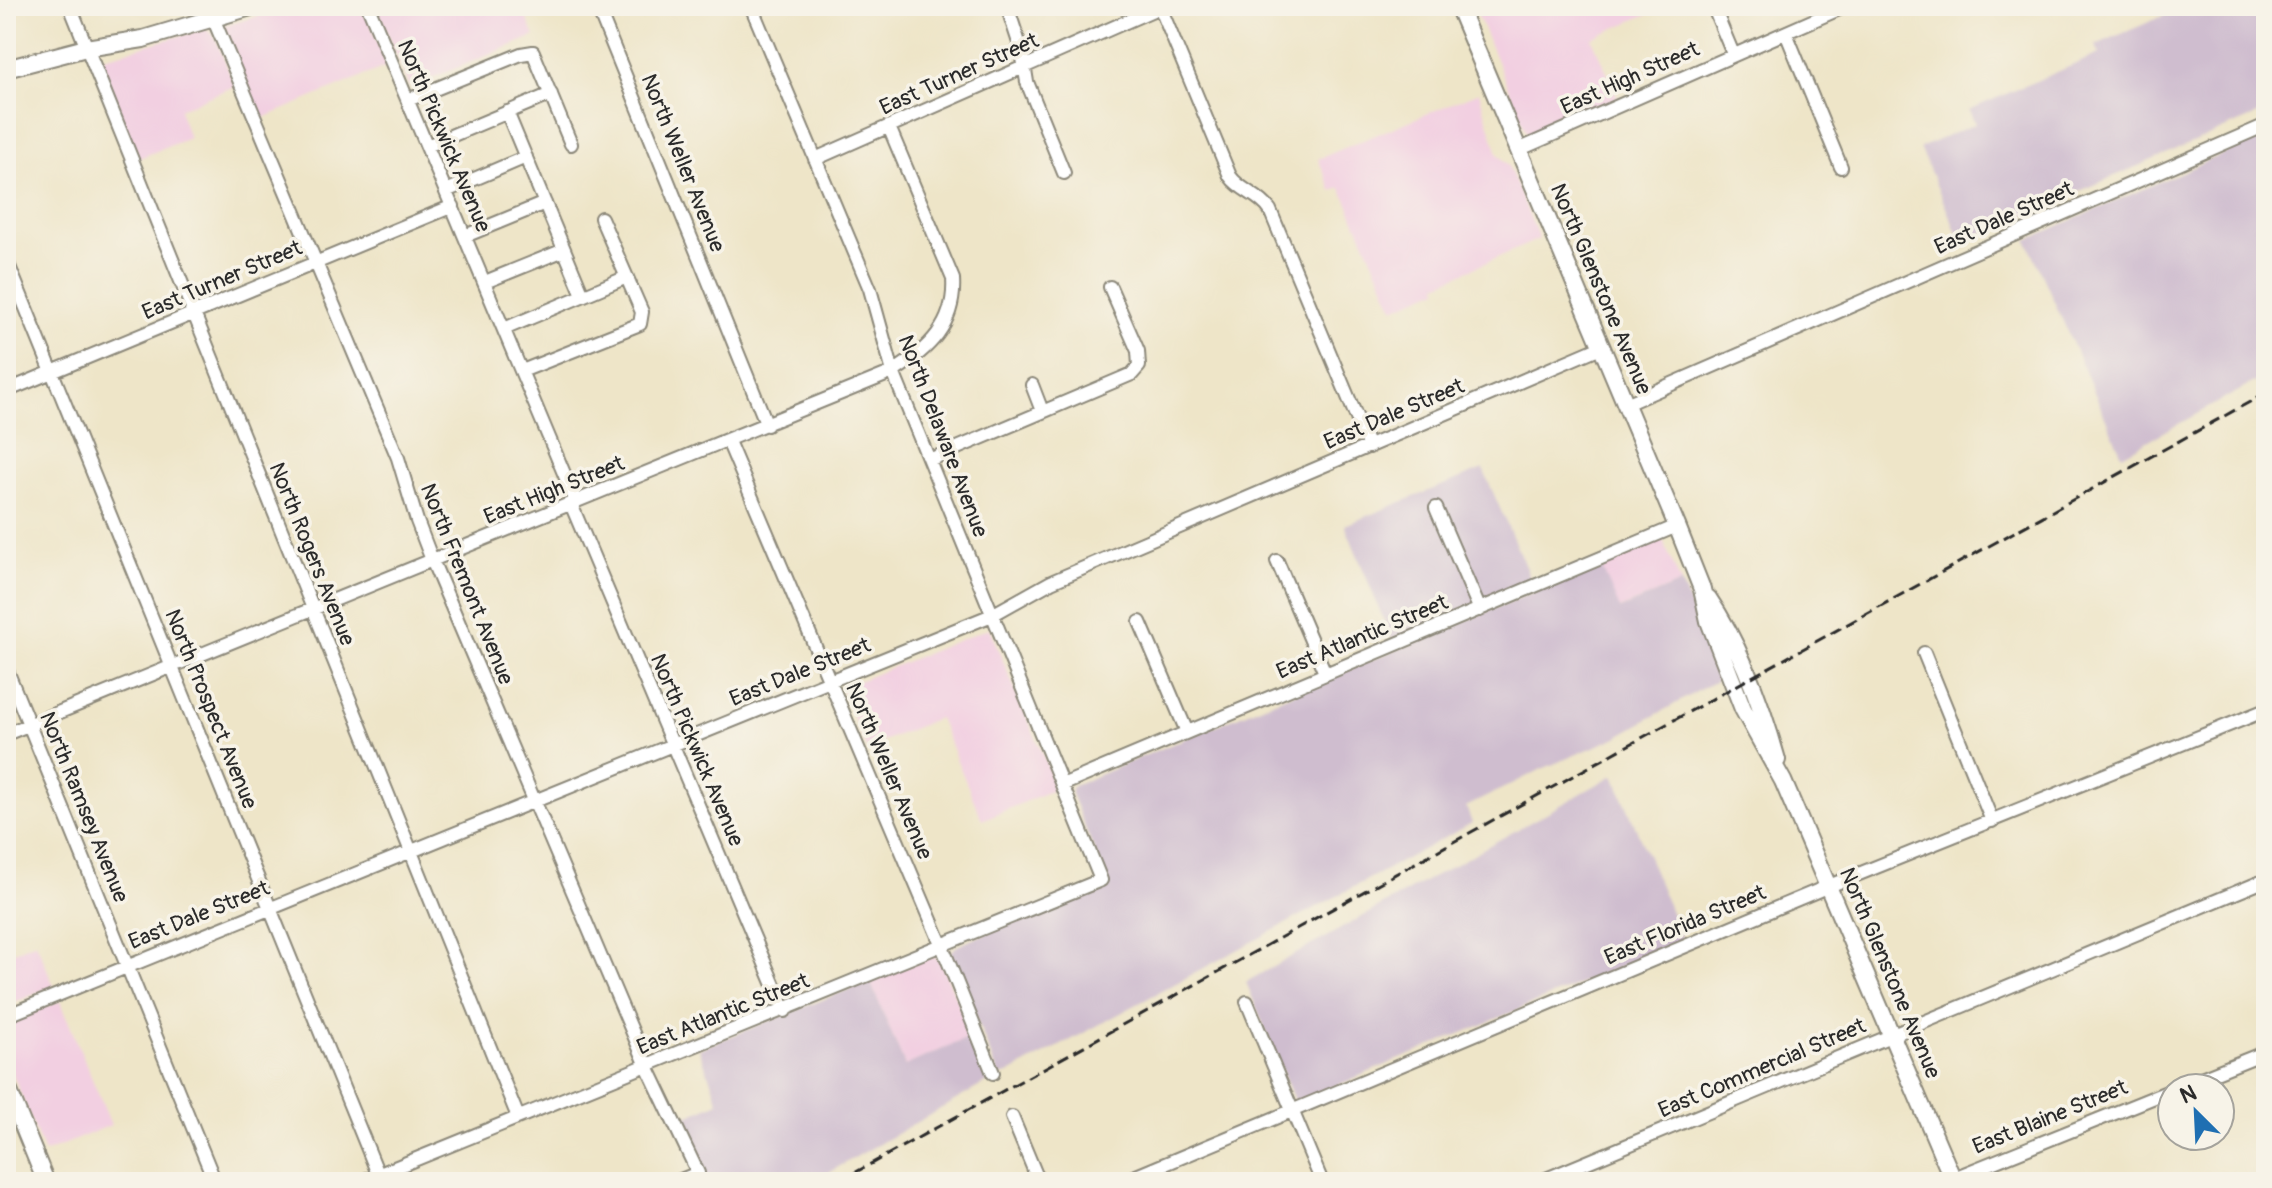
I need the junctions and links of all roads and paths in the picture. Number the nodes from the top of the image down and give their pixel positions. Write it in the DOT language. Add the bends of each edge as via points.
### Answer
graph roads {
  1 [pos="70,6"];
  2 [pos="254,6"];
  3 [pos="368,6"];
  4 [pos="597,6"];
  5 [pos="751,6"];
  6 [pos="1007,6"];
  7 [pos="1161,6"];
  8 [pos="1458,6"];
  9 [pos="1713,6"];
  10 [pos="1846,6"];
  11 [pos="210,12"];
  12 [pos="1786,33"];
  13 [pos="86,48"];
  14 [pos="1733,54"];
  15 [pos="1024,67"];
  16 [pos="6,69"];
  17 [pos="551,94"];
  18 [pos="408,100"];
  19 [pos="507,112"];
  20 [pos="2266,125"];
  21 [pos="889,127"];
  22 [pos="571,144"];
  23 [pos="427,146"];
  24 [pos="1518,150"];
  25 [pos="526,157"];
  26 [pos="815,159"];
  27 [pos="1841,167"];
  28 [pos="1064,173"];
  29 [pos="446,191"];
  30 [pos="545,203"];
  31 [pos="453,206"];
  32 [pos="601,218"];
  33 [pos="465,236"];
  34 [pos="564,250"];
  35 [pos="6,259"];
  36 [pos="315,262"];
  37 [pos="627,277"];
  38 [pos="485,282"];
  39 [pos="1110,287"];
  40 [pos="583,295"];
  41 [pos="193,315"];
  42 [pos="504,329"];
  43 [pos="1601,347"];
  44 [pos="522,371"];
  45 [pos="51,372"];
  46 [pos="893,372"];
  47 [pos="1032,385"];
  48 [pos="6,391"];
  49 [pos="1626,404"];
  50 [pos="1042,411"];
  51 [pos="767,425"];
  52 [pos="728,441"];
  53 [pos="1369,447"];
  54 [pos="929,460"];
  55 [pos="574,503"];
  56 [pos="1436,508"];
  57 [pos="1677,526"];
  58 [pos="432,560"];
  59 [pos="1277,561"];
  60 [pos="313,609"];
  61 [pos="1480,610"];
  62 [pos="992,615"];
  63 [pos="1140,622"];
  64 [pos="1924,653"];
  65 [pos="172,667"];
  66 [pos="6,668"];
  67 [pos="1325,673"];
  68 [pos="829,682"];
  69 [pos="2266,710"];
  70 [pos="28,724"];
  71 [pos="1187,732"];
  72 [pos="6,734"];
  73 [pos="673,744"];
  74 [pos="1062,785"];
  75 [pos="534,801"];
  76 [pos="1992,821"];
  77 [pos="411,850"];
  78 [pos="1101,880"];
  79 [pos="2266,880"];
  80 [pos="1829,886"];
  81 [pos="270,908"];
  82 [pos="942,946"];
  83 [pos="127,966"];
  84 [pos="1247,1002"];
  85 [pos="785,1011"];
  86 [pos="6,1016"];
  87 [pos="1893,1035"];
  88 [pos="2266,1052"];
  89 [pos="647,1066"];
  90 [pos="2216,1072"];
  91 [pos="993,1073"];
  92 [pos="6,1084"];
  93 [pos="2156,1096"];
  94 [pos="1291,1111"];
  95 [pos="518,1117"];
  96 [pos="1012,1117"];
  97 [pos="378,1174"];
  98 [pos="1950,1181"];
  99 [pos="46,1182"];
  100 [pos="215,1182"];
  101 [pos="360,1182"];
  102 [pos="676,1182"];
  103 [pos="1039,1182"];
  104 [pos="1122,1182"];
  105 [pos="1322,1182"];
  106 [pos="1539,1182"];
  1 -- 13 [label="street, North Rogers Avenue"];
  2 -- 11 [label="main road"];
  3 -- 18 [label="street, North Pickwick Avenue"];
  4 -- 51 [label="street, North Weller Avenue"];
  5 -- 26 [label="street, North Delaware Avenue"];
  6 -- 15 [label="street"];
  7 -- 15 [label="street, East Turner Street"];
  7 -- 53 [label="street" via="1230,176 1270,210"];
  8 -- 24 [label="main road, North Glenstone Avenue"];
  9 -- 14 [label="street"];
  10 -- 12 [label="street, East High Street"];
  11 -- 13 [label="main road" via="143,39"];
  11 -- 36 [label="street, North Fremont Avenue"];
  12 -- 14 [label="street, East High Street"];
  12 -- 27 [label="street"];
  13 -- 16 [label="main road"];
  13 -- 41 [label="street, North Rogers Avenue"];
  14 -- 24 [label="street, East High Street"];
  15 -- 21 [label="street, East Turner Street"];
  15 -- 28 [label="street"];
  17 -- 18 [label="street" via="529,51"];
  17 -- 19 [label="street"];
  17 -- 22 [label="street"];
  18 -- 23 [label="street, North Pickwick Avenue"];
  19 -- 23 [label="street"];
  19 -- 25 [label="street"];
  20 -- 49 [label="street, East Dale Street"];
  21 -- 26 [label="street, East Turner Street"];
  21 -- 46 [label="street, East High Street" via="953,279 954,297 938,336"];
  23 -- 29 [label="street, North Pickwick Avenue"];
  24 -- 43 [label="main road, North Glenstone Avenue"];
  25 -- 29 [label="street"];
  25 -- 30 [label="street"];
  26 -- 46 [label="street, North Delaware Avenue" via="870,289"];
  29 -- 31 [label="street, North Pickwick Avenue"];
  30 -- 33 [label="street"];
  30 -- 34 [label="street"];
  31 -- 33 [label="street, North Pickwick Avenue"];
  31 -- 36 [label="street, East Turner Street"];
  32 -- 37 [label="street"];
  33 -- 38 [label="street, North Pickwick Avenue"];
  34 -- 38 [label="street"];
  34 -- 40 [label="street"];
  35 -- 45 [label="street, North Prospect Avenue"];
  36 -- 41 [label="street, East Turner Street"];
  36 -- 58 [label="street, North Fremont Avenue" via="398,458"];
  37 -- 40 [label="street"];
  37 -- 44 [label="street" via="642,312 640,324"];
  38 -- 42 [label="street, North Pickwick Avenue"];
  39 -- 50 [label="street" via="1144,368"];
  40 -- 42 [label="street"];
  41 -- 45 [label="street, East Turner Street"];
  41 -- 60 [label="street, North Rogers Avenue"];
  42 -- 44 [label="street, North Pickwick Avenue"];
  43 -- 49 [label="main road, North Glenstone Avenue"];
  43 -- 53 [label="street, East Dale Street"];
  44 -- 55 [label="street, North Pickwick Avenue"];
  45 -- 48 [label="street, East Turner Street"];
  45 -- 65 [label="street, North Prospect Avenue"];
  46 -- 51 [label="street, East High Street"];
  46 -- 54 [label="street, North Delaware Avenue"];
  47 -- 50 [label="street"];
  49 -- 57 [label="main road, North Glenstone Avenue"];
  50 -- 54 [label="street"];
  51 -- 52 [label="street, East High Street"];
  52 -- 55 [label="street, East High Street"];
  52 -- 68 [label="street, North Weller Avenue"];
  53 -- 62 [label="street, East Dale Street" via="1051,582"];
  54 -- 62 [label="street, North Delaware Avenue"];
  55 -- 58 [label="street, East High Street"];
  55 -- 73 [label="street, North Pickwick Avenue"];
  56 -- 61 [label="street"];
  57 -- 61 [label="street, East Atlantic Street"];
  57 -- 80 [label="main road, North Glenstone Avenue" via="1702,589 1747,675 1783,781"];
  58 -- 60 [label="street, East High Street"];
  58 -- 75 [label="street, North Fremont Avenue"];
  59 -- 67 [label="street"];
  60 -- 65 [label="street, East High Street"];
  60 -- 77 [label="street, North Rogers Avenue"];
  61 -- 67 [label="street, East Atlantic Street"];
  62 -- 68 [label="street, East Dale Street"];
  62 -- 74 [label="street, North Delaware Avenue"];
  63 -- 71 [label="street"];
  64 -- 76 [label="street"];
  65 -- 70 [label="street, East High Street"];
  65 -- 81 [label="street, North Prospect Avenue"];
  66 -- 70 [label="street, North Ramsey Avenue"];
  67 -- 71 [label="street, East Atlantic Street"];
  68 -- 73 [label="street, East Dale Street"];
  68 -- 82 [label="street, North Weller Avenue"];
  69 -- 76 [label="street, East Florida Street"];
  70 -- 72 [label="street, East High Street"];
  70 -- 83 [label="street, North Ramsey Avenue"];
  71 -- 74 [label="street, East Atlantic Street"];
  73 -- 75 [label="street, East Dale Street"];
  73 -- 85 [label="street, North Pickwick Avenue"];
  74 -- 78 [label="street, North Delaware Avenue"];
  75 -- 77 [label="street, East Dale Street"];
  75 -- 89 [label="street, North Fremont Avenue"];
  76 -- 80 [label="street, East Florida Street"];
  77 -- 81 [label="street, East Dale Street"];
  77 -- 95 [label="street, North Rogers Avenue"];
  78 -- 82 [label="street, East Atlantic Street"];
  79 -- 87 [label="street, East Commercial Street"];
  80 -- 87 [label="main road, North Glenstone Avenue"];
  80 -- 94 [label="street, East Florida Street"];
  81 -- 83 [label="street, East Dale Street"];
  81 -- 97 [label="street, North Prospect Avenue"];
  82 -- 85 [label="street, East Atlantic Street"];
  82 -- 91 [label="street, North Weller Avenue"];
  83 -- 86 [label="street, East Dale Street"];
  83 -- 100 [label="street, North Ramsey Avenue"];
  84 -- 94 [label="street"];
  85 -- 89 [label="street, East Atlantic Street"];
  87 -- 98 [label="main road, North Glenstone Avenue"];
  87 -- 106 [label="street, East Commercial Street"];
  88 -- 90 [label="street, East Blaine Street"];
  89 -- 95 [label="street, East Atlantic Street"];
  89 -- 102 [label="street, North Fremont Avenue" via="698,1173"];
  92 -- 99 [label="main road"];
  93 -- 98 [label="street, East Blaine Street"];
  94 -- 104 [label="street, East Florida Street"];
  94 -- 105 [label="street"];
  95 -- 97 [label="street, East Atlantic Street"];
  96 -- 103 [label="street"];
  97 -- 101 [label="street, East Atlantic Street"];
}
